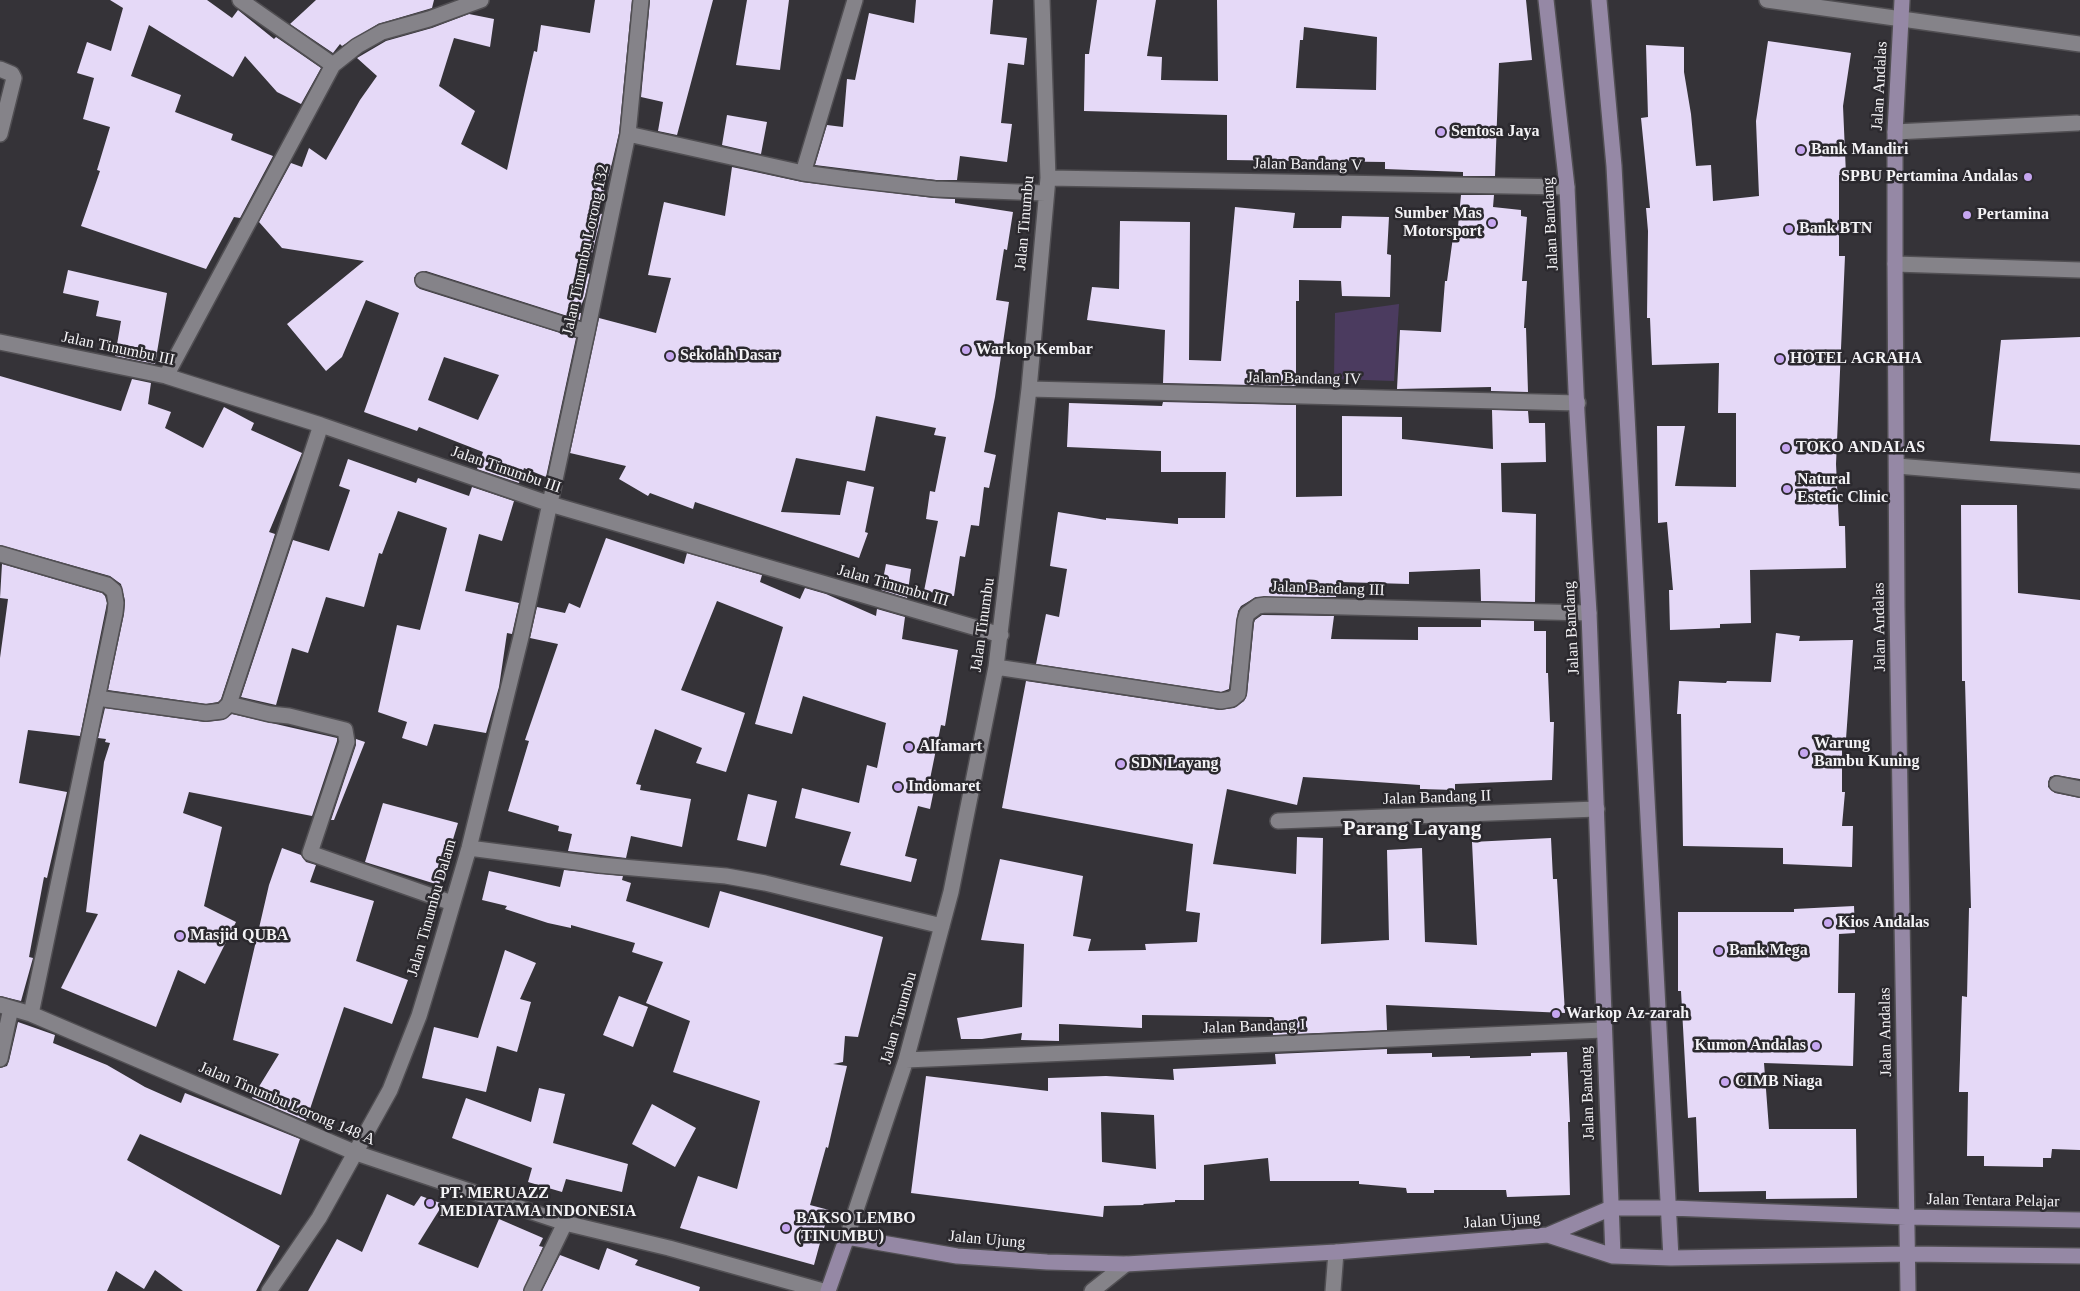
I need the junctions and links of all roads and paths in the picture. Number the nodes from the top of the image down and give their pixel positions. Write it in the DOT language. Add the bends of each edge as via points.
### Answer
graph roads {
  1 [pos="240,0"];
  2 [pos="481,0"];
  3 [pos="641,0"];
  4 [pos="855,0"];
  5 [pos="1042,0"];
  6 [pos="1546,0"];
  7 [pos="1599,0"];
  8 [pos="1767,0"];
  9 [pos="1902,0"];
  10 [pos="1902,18"];
  11 [pos="2080,44"];
  12 [pos="333,65"];
  13 [pos="0,69"];
  14 [pos="2077,122"];
  15 [pos="1895,132"];
  16 [pos="0,134"];
  17 [pos="628,134"];
  18 [pos="803,173"];
  19 [pos="1048,178"];
  20 [pos="1568,187"];
  21 [pos="1045,193"];
  22 [pos="1895,264"];
  23 [pos="2080,270"];
  24 [pos="423,280"];
  25 [pos="587,332"];
  26 [pos="0,342"];
  27 [pos="166,376"];
  28 [pos="1029,389"];
  29 [pos="1578,403"];
  30 [pos="321,425"];
  31 [pos="1897,466"];
  32 [pos="2080,481"];
  33 [pos="550,504"];
  34 [pos="0,554"];
  35 [pos="1589,613"];
  36 [pos="1000,635"];
  37 [pos="996,667"];
  38 [pos="97,698"];
  39 [pos="229,704"];
  40 [pos="2057,784"];
  41 [pos="2080,789"];
  42 [pos="1597,809"];
  43 [pos="1278,822"];
  44 [pos="468,848"];
  45 [pos="452,903"];
  46 [pos="942,926"];
  47 [pos="5,1006"];
  48 [pos="31,1014"];
  49 [pos="1603,1030"];
  50 [pos="0,1059"];
  51 [pos="906,1060"];
  52 [pos="356,1153"];
  53 [pos="1611,1208"];
  54 [pos="1670,1208"];
  55 [pos="1906,1217"];
  56 [pos="2080,1220"];
  57 [pos="565,1223"];
  58 [pos="1548,1235"];
  59 [pos="847,1237"];
  60 [pos="1336,1252"];
  61 [pos="1908,1254"];
  62 [pos="1613,1256"];
  63 [pos="2080,1256"];
  64 [pos="1672,1258"];
  65 [pos="1126,1264"];
  66 [pos="269,1291"];
  67 [pos="532,1291"];
  68 [pos="823,1291"];
  69 [pos="828,1291"];
  70 [pos="1092,1291"];
  71 [pos="1333,1291"];
  72 [pos="1908,1291"];
  1 -- 12 [label="street"];
  2 -- 12 [label="street" via="382,32"];
  3 -- 17 [label="street, Jalan Tinumbu Lorong 132"];
  4 -- 18 [label="street"];
  5 -- 19 [label="street, Jalan Tinumbu"];
  6 -- 20 [label="main road, Jalan Bandang"];
  7 -- 54 [label="main road" via="1614,166"];
  8 -- 10 [label="street"];
  9 -- 10 [label="main road, Jalan Andalas"];
  10 -- 11 [label="street"];
  10 -- 15 [label="main road, Jalan Andalas"];
  12 -- 27 [label="street"];
  13 -- 16 [label="street" via="14,78"];
  14 -- 15 [label="street"];
  15 -- 22 [label="main road, Jalan Andalas"];
  17 -- 18 [label="street"];
  17 -- 25 [label="street, Jalan Tinumbu Lorong 132"];
  18 -- 21 [label="street" via="935,189"];
  19 -- 20 [label="street, Jalan Bandang V"];
  19 -- 21 [label="street, Jalan Tinumbu"];
  20 -- 29 [label="main road, Jalan Bandang"];
  21 -- 28 [label="street, Jalan Tinumbu"];
  22 -- 23 [label="street"];
  22 -- 31 [label="main road, Jalan Andalas"];
  24 -- 25 [label="street"];
  25 -- 33 [label="street, Jalan Tinumbu Lorong 132"];
  26 -- 27 [label="street, Jalan Tinumbu III"];
  27 -- 30 [label="street, Jalan Tinumbu III"];
  28 -- 29 [label="street, Jalan Bandang IV"];
  28 -- 36 [label="street, Jalan Tinumbu"];
  29 -- 35 [label="main road, Jalan Bandang"];
  30 -- 33 [label="street, Jalan Tinumbu III"];
  30 -- 39 [label="street"];
  31 -- 32 [label="street"];
  31 -- 55 [label="main road, Jalan Andalas"];
  33 -- 36 [label="street, Jalan Tinumbu III"];
  33 -- 44 [label="street, Jalan Tinumbu Dalam" via="521,637"];
  34 -- 38 [label="street" via="112,587 115,613"];
  35 -- 37 [label="street, Jalan Bandang III" via="1265,604 1247,614 1238,694 1221,702"];
  35 -- 42 [label="main road, Jalan Bandang"];
  36 -- 37 [label="street, Jalan Tinumbu"];
  37 -- 46 [label="street, Jalan Tinumbu"];
  38 -- 39 [label="street" via="206,713 222,711"];
  38 -- 48 [label="street"];
  39 -- 45 [label="street" via="345,730 347,742 310,853"];
  40 -- 41 [label="street"];
  42 -- 43 [label="street, Jalan Bandang II"];
  42 -- 49 [label="main road, Jalan Bandang"];
  44 -- 45 [label="street, Jalan Tinumbu Dalam"];
  44 -- 46 [label="street" via="599,865 726,876"];
  45 -- 52 [label="street, Jalan Tinumbu Dalam" via="419,1016 390,1090"];
  46 -- 51 [label="street, Jalan Tinumbu"];
  47 -- 48 [label="street, Jalan Tinumbu Lorong 148 A"];
  47 -- 50 [label="street"];
  48 -- 52 [label="street, Jalan Tinumbu Lorong 148 A"];
  49 -- 51 [label="street, Jalan Bandang I"];
  49 -- 53 [label="main road, Jalan Bandang"];
  51 -- 59 [label="street, Jalan Tinumbu"];
  52 -- 57 [label="street, Jalan Tinumbu Lorong 148 A"];
  52 -- 66 [label="street, Jalan Tinumbu Dalam" via="319,1218"];
  53 -- 54 [label="main road, Jalan Tentara Pelajar"];
  53 -- 58 [label="main road"];
  53 -- 62 [label="main road, Jalan Bandang"];
  54 -- 55 [label="main road, Jalan Tentara Pelajar"];
  54 -- 64 [label="main road"];
  55 -- 56 [label="main road, Jalan Tentara Pelajar"];
  55 -- 61 [label="main road, Jalan Andalas"];
  57 -- 67 [label="street"];
  57 -- 68 [label="street, Jalan Tinumbu Lorong 148 A"];
  58 -- 60 [label="main road, Jalan Ujung"];
  58 -- 62 [label="main road, Jalan Ujung"];
  59 -- 65 [label="main road, Jalan Ujung" via="957,1256"];
  59 -- 69 [label="main road"];
  60 -- 65 [label="main road, Jalan Ujung"];
  60 -- 71 [label="street"];
  61 -- 63 [label="main road"];
  61 -- 64 [label="main road, Jalan Ujung"];
  61 -- 72 [label="main road, Jalan Andalas"];
  62 -- 64 [label="main road, Jalan Ujung"];
  65 -- 70 [label="street"];
}
